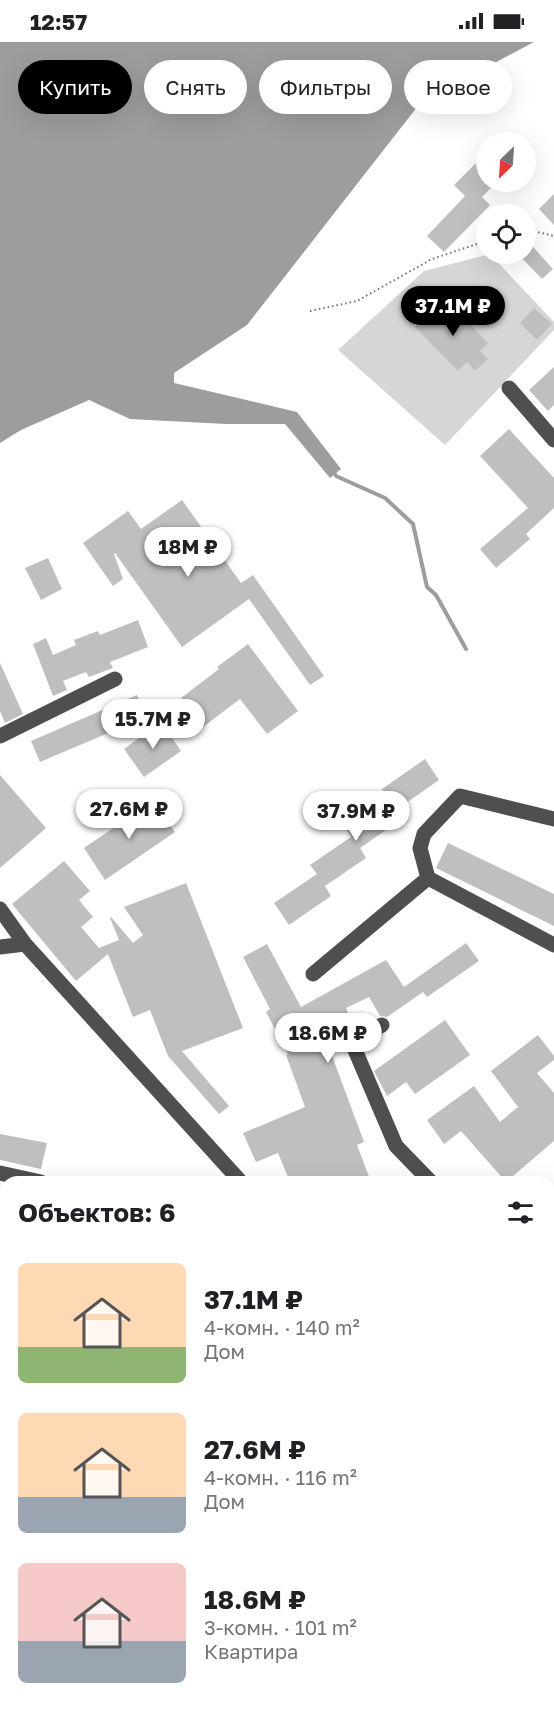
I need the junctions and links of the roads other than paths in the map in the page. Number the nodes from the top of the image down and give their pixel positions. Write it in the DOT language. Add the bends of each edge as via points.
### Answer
graph roads {
  1 [pos="509,388"];
  2 [pos="554,440"];
  3 [pos="115,679"];
  4 [pos="0,736"];
  5 [pos="554,819"];
  6 [pos="428,878"];
  7 [pos="0,909"];
  8 [pos="25,944"];
  9 [pos="554,945"];
  10 [pos="0,947"];
  11 [pos="313,974"];
  12 [pos="382,1025"];
  13 [pos="236,1176"];
  14 [pos="425,1176"];
  1 -- 2 [label="street"];
  3 -- 4 [label="street"];
  5 -- 6 [label="street" via="460,796 424,834 420,848"];
  6 -- 9 [label="street"];
  6 -- 11 [label="street"];
  7 -- 8 [label="street"];
  8 -- 10 [label="street"];
  8 -- 13 [label="street"];
  12 -- 14 [label="street" via="352,1043 396,1146"];
}
